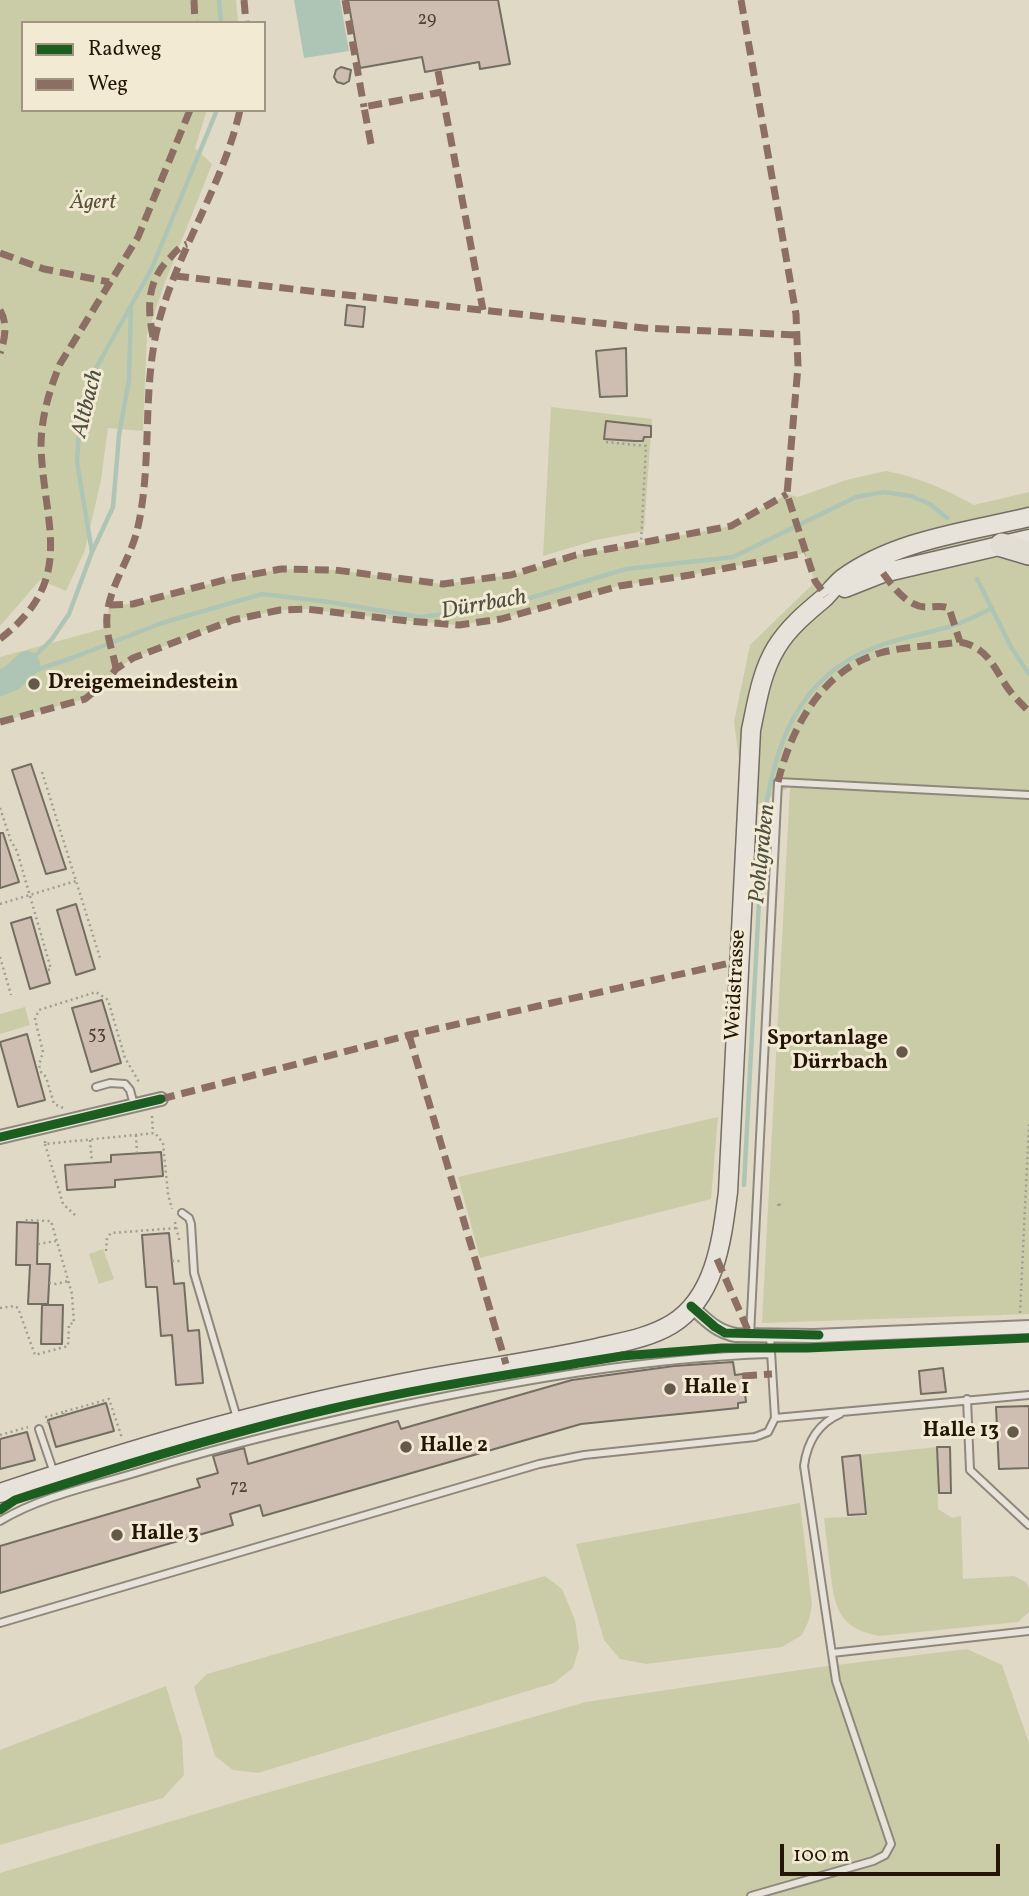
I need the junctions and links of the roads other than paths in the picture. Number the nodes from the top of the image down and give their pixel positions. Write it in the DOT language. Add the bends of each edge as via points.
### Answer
graph roads {
  1 [pos="1024,520"];
  2 [pos="1029,539"];
  3 [pos="1002,545"];
  4 [pos="1029,553"];
  5 [pos="826,596"];
  6 [pos="1029,795"];
  7 [pos="96,1087"];
  8 [pos="148,1102"];
  9 [pos="5,1138"];
  10 [pos="182,1213"];
  11 [pos="691,1306"];
  12 [pos="1024,1327"];
  13 [pos="750,1335"];
  14 [pos="769,1335"];
  15 [pos="770,1354"];
  16 [pos="1029,1395"];
  17 [pos="967,1399"];
  18 [pos="855,1410"];
  19 [pos="775,1418"];
  20 [pos="237,1420"];
  21 [pos="39,1429"];
  22 [pos="54,1475"];
  23 [pos="0,1493"];
  24 [pos="0,1521"];
  25 [pos="1029,1525"];
  26 [pos="0,1623"];
  27 [pos="1029,1631"];
  28 [pos="832,1653"];
  29 [pos="751,1896"];
  1 -- 5 [label="main road, Weidstrasse" via="891,552 840,581"];
  2 -- 3 [label="main road, Weidstrasse"];
  3 -- 4 [label="highway"];
  3 -- 5 [label="main road, Weidstrasse" via="883,573"];
  5 -- 11 [label="main road, Weidstrasse" via="801,617 776,649 762,679 751,730 728,1192 717,1259"];
  6 -- 13 [label="lane" via="778,782"];
  7 -- 8 [label="lane" via="125,1084"];
  8 -- 9 [label="street"];
  10 -- 20 [label="lane" via="191,1224 194,1273"];
  11 -- 13 [label="street" via="725,1333"];
  11 -- 20 [label="main road, Weidstrasse" via="673,1324 638,1339 392,1385"];
  12 -- 14 [label="street"];
  13 -- 14 [label="street"];
  14 -- 15 [label="lane"];
  15 -- 19 [label="lane"];
  15 -- 24 [label="lane" via="587,1370 320,1423 32,1505"];
  16 -- 17 [label="lane"];
  17 -- 18 [label="lane"];
  17 -- 25 [label="lane" via="970,1469"];
  18 -- 19 [label="lane"];
  18 -- 28 [label="lane" via="832,1417 817,1430 807,1447 804,1466"];
  19 -- 26 [label="lane" via="768,1432 755,1437 539,1464"];
  20 -- 22 [label="main road, Weidstrasse"];
  21 -- 22 [label="lane"];
  22 -- 23 [label="main road, Weidstrasse"];
  27 -- 28 [label="lane"];
  28 -- 29 [label="lane" via="842,1700 891,1844 885,1855 873,1861"];
}
